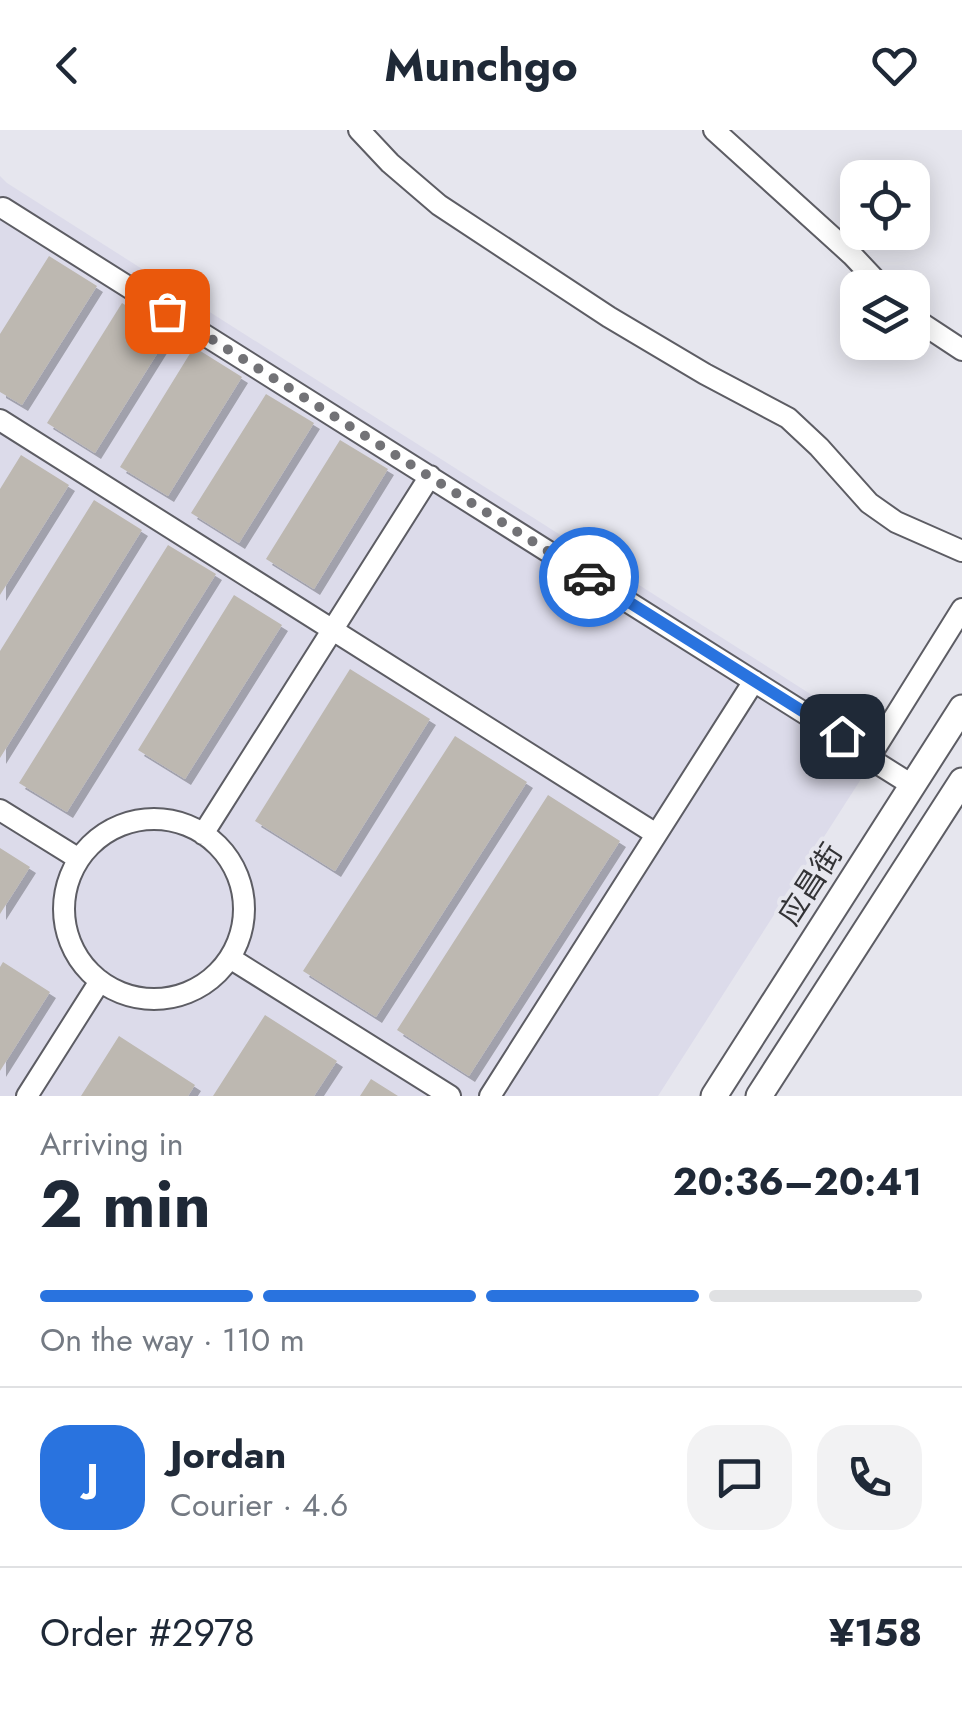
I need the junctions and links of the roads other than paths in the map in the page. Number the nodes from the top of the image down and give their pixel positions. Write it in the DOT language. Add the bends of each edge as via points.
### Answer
graph roads {
  1 [pos="359,130"];
  2 [pos="714,130"];
  3 [pos="3,208"];
  4 [pos="867,270"];
  5 [pos="930,329"];
  6 [pos="962,350"];
  7 [pos="0,420"];
  8 [pos="430,476"];
  9 [pos="962,550"];
  10 [pos="962,609"];
  11 [pos="332,630"];
  12 [pos="754,680"];
  13 [pos="962,708"];
  14 [pos="872,755"];
  15 [pos="962,781"];
  16 [pos="912,785"];
  17 [pos="0,810"];
  18 [pos="203,834"];
  19 [pos="656,834"];
  20 [pos="79,859"];
  21 [pos="230,958"];
  22 [pos="100,981"];
  23 [pos="27,1096"];
  24 [pos="450,1096"];
  25 [pos="490,1096"];
  26 [pos="714,1096"];
  27 [pos="758,1096"];
  1 -- 9 [label="lane" via="439,205 609,316 788,418 869,503"];
  2 -- 4 [label="lane"];
  3 -- 8 [label="lane"];
  5 -- 6 [label="lane"];
  7 -- 11 [label="lane"];
  8 -- 11 [label="lane"];
  8 -- 12 [label="lane"];
  10 -- 14 [label="lane"];
  11 -- 18 [label="lane"];
  11 -- 19 [label="lane"];
  12 -- 14 [label="lane"];
  12 -- 19 [label="lane"];
  13 -- 16 [label="main road, 应昌街"];
  14 -- 16 [label="lane"];
  15 -- 27 [label="main road"];
  16 -- 26 [label="main road, 应昌街"];
  17 -- 20 [label="lane"];
  18 -- 20 [label="lane" via="166,820 136,821 109,831"];
  18 -- 21 [label="lane" via="229,859 241,886 244,918"];
  19 -- 25 [label="lane"];
  20 -- 22 [label="lane" via="66,888 64,920 74,951"];
  21 -- 22 [label="lane" via="202,985 171,998 138,998"];
  21 -- 24 [label="lane"];
  22 -- 23 [label="lane"];
}
